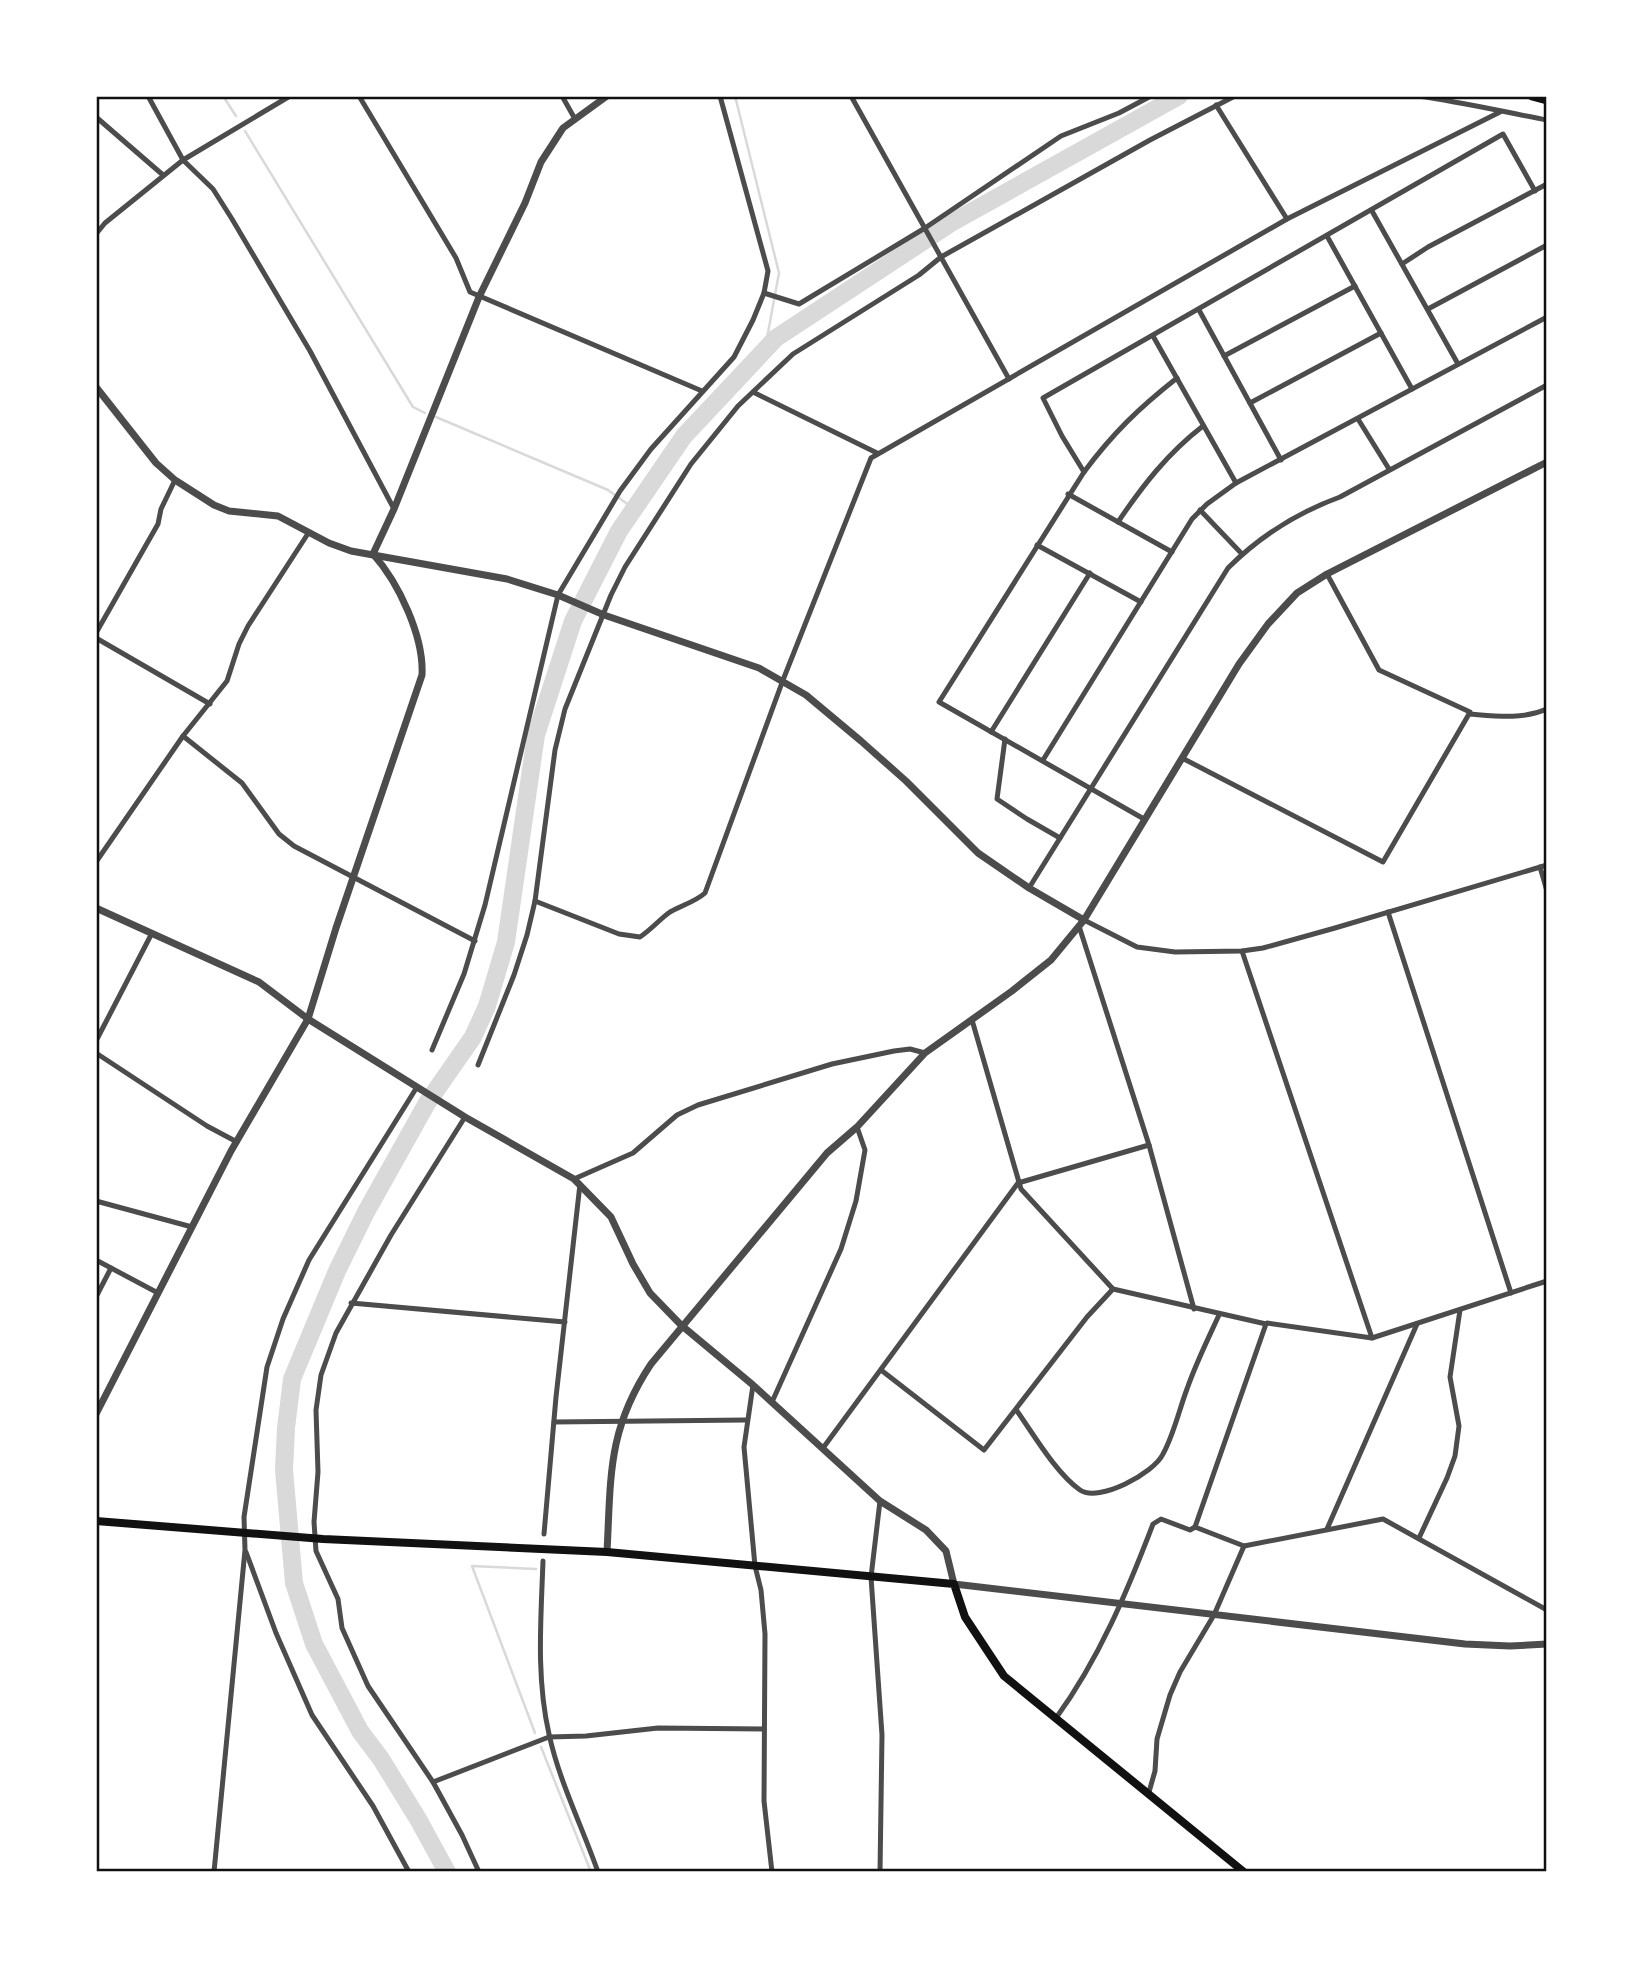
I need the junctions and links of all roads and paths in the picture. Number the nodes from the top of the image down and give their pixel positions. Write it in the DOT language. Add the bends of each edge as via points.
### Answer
graph roads {
  1 [pos="148,96"];
  2 [pos="290,96"];
  3 [pos="359,96"];
  4 [pos="562,96"];
  5 [pos="607,96"];
  6 [pos="720,96"];
  7 [pos="851,96"];
  8 [pos="1151,96"];
  9 [pos="1235,96"];
  10 [pos="1418,96"];
  11 [pos="1532,96"];
  12 [pos="1547,100"];
  13 [pos="1216,105"];
  14 [pos="1500,112"];
  15 [pos="96,117"];
  16 [pos="575,119"];
  17 [pos="1547,120"];
  18 [pos="183,160"];
  19 [pos="163,176"];
  20 [pos="1547,184"];
  21 [pos="1535,191"];
  22 [pos="1372,211"];
  23 [pos="1287,219"];
  24 [pos="925,229"];
  25 [pos="96,234"];
  26 [pos="1327,236"];
  27 [pos="1547,246"];
  28 [pos="941,257"];
  29 [pos="1402,264"];
  30 [pos="1355,286"];
  31 [pos="766,294"];
  32 [pos="478,297"];
  33 [pos="1428,309"];
  34 [pos="1199,310"];
  35 [pos="1547,317"];
  36 [pos="1381,333"];
  37 [pos="1153,336"];
  38 [pos="1224,356"];
  39 [pos="1458,364"];
  40 [pos="1177,378"];
  41 [pos="1009,379"];
  42 [pos="1547,385"];
  43 [pos="96,387"];
  44 [pos="1412,389"];
  45 [pos="702,391"];
  46 [pos="753,392"];
  47 [pos="1250,403"];
  48 [pos="1358,419"];
  49 [pos="1203,426"];
  50 [pos="877,453"];
  51 [pos="1281,460"];
  52 [pos="1547,462"];
  53 [pos="1389,469"];
  54 [pos="1084,472"];
  55 [pos="174,480"];
  56 [pos="1236,483"];
  57 [pos="1068,494"];
  58 [pos="394,509"];
  59 [pos="1200,510"];
  60 [pos="1118,522"];
  61 [pos="309,532"];
  62 [pos="1037,545"];
  63 [pos="1172,552"];
  64 [pos="373,554"];
  65 [pos="1242,554"];
  66 [pos="1090,573"];
  67 [pos="1327,574"];
  68 [pos="558,595"];
  69 [pos="1141,602"];
  70 [pos="604,615"];
  71 [pos="96,636"];
  72 [pos="783,680"];
  73 [pos="210,704"];
  74 [pos="1547,709"];
  75 [pos="1469,715"];
  76 [pos="991,732"];
  77 [pos="183,736"];
  78 [pos="1005,739"];
  79 [pos="1182,758"];
  80 [pos="1043,761"];
  81 [pos="1092,789"];
  82 [pos="1144,819"];
  83 [pos="1060,838"];
  84 [pos="96,862"];
  85 [pos="1544,866"];
  86 [pos="354,876"];
  87 [pos="1029,888"];
  88 [pos="1547,891"];
  89 [pos="535,901"];
  90 [pos="96,908"];
  91 [pos="1388,912"];
  92 [pos="1082,923"];
  93 [pos="152,933"];
  94 [pos="475,941"];
  95 [pos="1242,951"];
  96 [pos="308,1020"];
  97 [pos="972,1020"];
  98 [pos="96,1041"];
  99 [pos="432,1050"];
  100 [pos="96,1053"];
  101 [pos="925,1053"];
  102 [pos="478,1065"];
  103 [pos="417,1087"];
  104 [pos="465,1117"];
  105 [pos="857,1127"];
  106 [pos="237,1142"];
  107 [pos="1149,1145"];
  108 [pos="577,1181"];
  109 [pos="1018,1183"];
  110 [pos="96,1201"];
  111 [pos="192,1227"];
  112 [pos="96,1260"];
  113 [pos="111,1268"];
  114 [pos="1547,1281"];
  115 [pos="1113,1289"];
  116 [pos="158,1293"];
  117 [pos="1511,1293"];
  118 [pos="96,1297"];
  119 [pos="351,1303"];
  120 [pos="1194,1308"];
  121 [pos="1460,1310"];
  122 [pos="1219,1315"];
  123 [pos="565,1322"];
  124 [pos="1266,1324"];
  125 [pos="1417,1324"];
  126 [pos="681,1325"];
  127 [pos="1372,1338"];
  128 [pos="881,1370"];
  129 [pos="753,1385"];
  130 [pos="772,1402"];
  131 [pos="1017,1410"];
  132 [pos="96,1414"];
  133 [pos="746,1420"];
  134 [pos="622,1421"];
  135 [pos="554,1422"];
  136 [pos="823,1448"];
  137 [pos="880,1501"];
  138 [pos="96,1521"];
  139 [pos="1195,1527"];
  140 [pos="1327,1529"];
  141 [pos="544,1534"];
  142 [pos="1419,1538"];
  143 [pos="1244,1546"];
  144 [pos="245,1550"];
  145 [pos="607,1552"];
  146 [pos="543,1561"];
  147 [pos="755,1566"];
  148 [pos="871,1577"];
  149 [pos="954,1584"];
  150 [pos="1122,1605"];
  151 [pos="1547,1610"];
  152 [pos="1214,1615"];
  153 [pos="1547,1644"];
  154 [pos="1056,1718"];
  155 [pos="764,1729"];
  156 [pos="549,1737"];
  157 [pos="433,1782"];
  158 [pos="1149,1793"];
  159 [pos="1237,1870"];
  160 [pos="214,1872"];
  161 [pos="409,1872"];
  162 [pos="479,1872"];
  163 [pos="598,1872"];
  164 [pos="772,1872"];
  165 [pos="880,1872"];
  1 -- 18 [label="street"];
  2 -- 18 [label="street"];
  3 -- 32 [label="street" via="456,258 470,292"];
  4 -- 16 [label="street"];
  5 -- 16 [label="street"];
  6 -- 31 [label="street" via="768,271"];
  7 -- 24 [label="street"];
  8 -- 24 [label="street" via="1061,136"];
  9 -- 13 [label="street"];
  10 -- 14 [label="street"];
  11 -- 12 [label="highway"];
  13 -- 23 [label="street"];
  13 -- 28 [label="street"];
  14 -- 17 [label="street"];
  14 -- 23 [label="street"];
  15 -- 19 [label="street"];
  16 -- 32 [label="street" via="554,139 541,162"];
  18 -- 19 [label="street"];
  18 -- 58 [label="street" via="213,189 232,219 310,351"];
  19 -- 25 [label="street"];
  20 -- 21 [label="street"];
  21 -- 22 [label="street" via="1503,134"];
  21 -- 29 [label="street"];
  22 -- 26 [label="street"];
  22 -- 29 [label="street"];
  23 -- 41 [label="street"];
  24 -- 28 [label="street"];
  24 -- 31 [label="street" via="799,304"];
  26 -- 30 [label="street"];
  26 -- 34 [label="street"];
  27 -- 33 [label="street"];
  28 -- 41 [label="street"];
  28 -- 46 [label="street" via="793,354"];
  29 -- 33 [label="street"];
  30 -- 36 [label="street"];
  30 -- 38 [label="street"];
  31 -- 45 [label="street" via="734,356"];
  32 -- 45 [label="street"];
  32 -- 58 [label="street"];
  33 -- 39 [label="street"];
  34 -- 37 [label="street"];
  34 -- 38 [label="street"];
  35 -- 39 [label="street"];
  36 -- 44 [label="street"];
  36 -- 47 [label="street"];
  37 -- 40 [label="street"];
  37 -- 54 [label="street" via="1044,398"];
  38 -- 47 [label="street"];
  39 -- 44 [label="street"];
  40 -- 49 [label="street"];
  40 -- 54 [label="street" via="1111,436"];
  41 -- 50 [label="street"];
  42 -- 53 [label="street"];
  43 -- 55 [label="street"];
  44 -- 48 [label="street"];
  45 -- 68 [label="street" via="613,500"];
  46 -- 50 [label="street"];
  46 -- 70 [label="street" via="670,494 625,567"];
  47 -- 51 [label="street"];
  48 -- 51 [label="street"];
  48 -- 53 [label="street"];
  49 -- 56 [label="street"];
  49 -- 60 [label="street" via="1149,477"];
  50 -- 72 [label="street" via="867,464"];
  51 -- 56 [label="street"];
  52 -- 67 [label="street"];
  53 -- 65 [label="street" via="1264,537"];
  54 -- 57 [label="street"];
  55 -- 61 [label="street" via="229,511 278,516"];
  55 -- 71 [label="street" via="158,524"];
  56 -- 59 [label="street"];
  57 -- 60 [label="street"];
  57 -- 62 [label="street"];
  58 -- 64 [label="street"];
  59 -- 63 [label="street"];
  59 -- 65 [label="street"];
  60 -- 63 [label="street"];
  61 -- 64 [label="street" via="351,551"];
  61 -- 73 [label="street" via="248,626 227,681"];
  62 -- 66 [label="street"];
  62 -- 76 [label="street" via="939,702"];
  63 -- 69 [label="street"];
  64 -- 68 [label="street" via="507,579"];
  64 -- 86 [label="street" via="386,568 423,659 422,675"];
  65 -- 81 [label="street" via="1228,568"];
  66 -- 69 [label="street"];
  66 -- 76 [label="street"];
  67 -- 75 [label="street" via="1379,670"];
  67 -- 79 [label="street" via="1297,593 1268,624"];
  68 -- 70 [label="street"];
  68 -- 94 [label="street"];
  69 -- 80 [label="street"];
  70 -- 72 [label="street"];
  70 -- 89 [label="street" via="565,709 555,750"];
  71 -- 73 [label="street"];
  72 -- 87 [label="street" via="906,781 968,844"];
  72 -- 89 [label="street" via="699,899 669,912 640,937 619,934"];
  73 -- 77 [label="street"];
  74 -- 75 [label="street" via="1520,716"];
  75 -- 79 [label="street" via="1383,862"];
  76 -- 78 [label="street"];
  77 -- 84 [label="street"];
  77 -- 86 [label="street" via="242,783 293,846"];
  78 -- 80 [label="street"];
  78 -- 83 [label="street" via="997,799"];
  79 -- 82 [label="street"];
  80 -- 81 [label="street"];
  81 -- 82 [label="street"];
  81 -- 83 [label="street"];
  82 -- 92 [label="street"];
  83 -- 87 [label="street"];
  85 -- 88 [label="street"];
  85 -- 91 [label="street"];
  86 -- 94 [label="street"];
  86 -- 96 [label="street"];
  87 -- 92 [label="street"];
  89 -- 102 [label="street" via="520,958"];
  90 -- 93 [label="street"];
  91 -- 95 [label="street"];
  91 -- 117 [label="street"];
  92 -- 95 [label="street" via="1137,947 1175,952"];
  92 -- 97 [label="street" via="1051,960"];
  92 -- 107 [label="street"];
  93 -- 96 [label="street" via="259,982"];
  93 -- 98 [label="street"];
  94 -- 99 [label="street"];
  95 -- 127 [label="street"];
  96 -- 103 [label="street"];
  96 -- 106 [label="street"];
  97 -- 101 [label="street"];
  97 -- 109 [label="street"];
  100 -- 106 [label="street"];
  101 -- 105 [label="street"];
  101 -- 108 [label="street" via="910,1049 845,1061 698,1105 677,1115 633,1153"];
  103 -- 104 [label="street"];
  103 -- 144 [label="street" via="309,1260 283,1319 267,1367 244,1517"];
  104 -- 108 [label="street"];
  104 -- 119 [label="street"];
  105 -- 126 [label="street" via="827,1153"];
  105 -- 130 [label="street" via="865,1150 856,1201 841,1248"];
  106 -- 111 [label="street"];
  107 -- 109 [label="street"];
  107 -- 120 [label="street"];
  108 -- 123 [label="street"];
  108 -- 126 [label="street" via="611,1217 650,1293"];
  109 -- 115 [label="street"];
  109 -- 128 [label="street"];
  110 -- 111 [label="street"];
  111 -- 116 [label="street"];
  112 -- 113 [label="street"];
  113 -- 116 [label="street"];
  113 -- 118 [label="street"];
  114 -- 117 [label="street"];
  115 -- 120 [label="street"];
  115 -- 131 [label="street"];
  116 -- 132 [label="street"];
  117 -- 121 [label="street"];
  119 -- 123 [label="street"];
  119 -- 157 [label="street" via="321,1375 316,1410 316,1551 368,1686"];
  120 -- 122 [label="street"];
  121 -- 125 [label="street"];
  121 -- 142 [label="street" via="1450,1377 1459,1426 1455,1456"];
  122 -- 124 [label="street"];
  122 -- 131 [label="street" via="1162,1457 1115,1489 1092,1494 1082,1491 1063,1475"];
  123 -- 135 [label="street"];
  124 -- 127 [label="street"];
  124 -- 139 [label="street"];
  125 -- 127 [label="street"];
  125 -- 140 [label="street"];
  126 -- 129 [label="street"];
  126 -- 134 [label="street" via="634,1390"];
  128 -- 131 [label="street" via="984,1450"];
  128 -- 136 [label="street"];
  129 -- 130 [label="street"];
  129 -- 133 [label="street"];
  130 -- 136 [label="street"];
  133 -- 134 [label="street"];
  133 -- 147 [label="street" via="744,1447"];
  134 -- 135 [label="street"];
  134 -- 145 [label="street" via="612,1462"];
  135 -- 141 [label="street"];
  136 -- 137 [label="street"];
  137 -- 148 [label="street"];
  137 -- 149 [label="street" via="926,1530 946,1550"];
  138 -- 145 [label="main road" via="323,1539"];
  139 -- 143 [label="street"];
  139 -- 150 [label="street" via="1190,1530 1156,1521"];
  140 -- 142 [label="street" via="1383,1519"];
  140 -- 143 [label="street"];
  142 -- 151 [label="street"];
  143 -- 152 [label="street"];
  144 -- 160 [label="street"];
  144 -- 161 [label="street" via="312,1715 373,1805"];
  145 -- 147 [label="main road"];
  146 -- 156 [label="street" via="541,1677"];
  147 -- 148 [label="main road"];
  147 -- 155 [label="street" via="765,1634"];
  148 -- 149 [label="main road"];
  148 -- 165 [label="street" via="882,1735"];
  149 -- 150 [label="street"];
  149 -- 154 [label="main road" via="965,1617 1004,1676"];
  150 -- 152 [label="street"];
  150 -- 154 [label="street"];
  152 -- 153 [label="street" via="1465,1644"];
  152 -- 158 [label="street" via="1170,1695"];
  154 -- 158 [label="main road"];
  155 -- 156 [label="street" via="658,1728"];
  155 -- 164 [label="street" via="764,1801"];
  156 -- 157 [label="street"];
  156 -- 163 [label="street"];
  157 -- 162 [label="street"];
  158 -- 159 [label="main road"];
}
